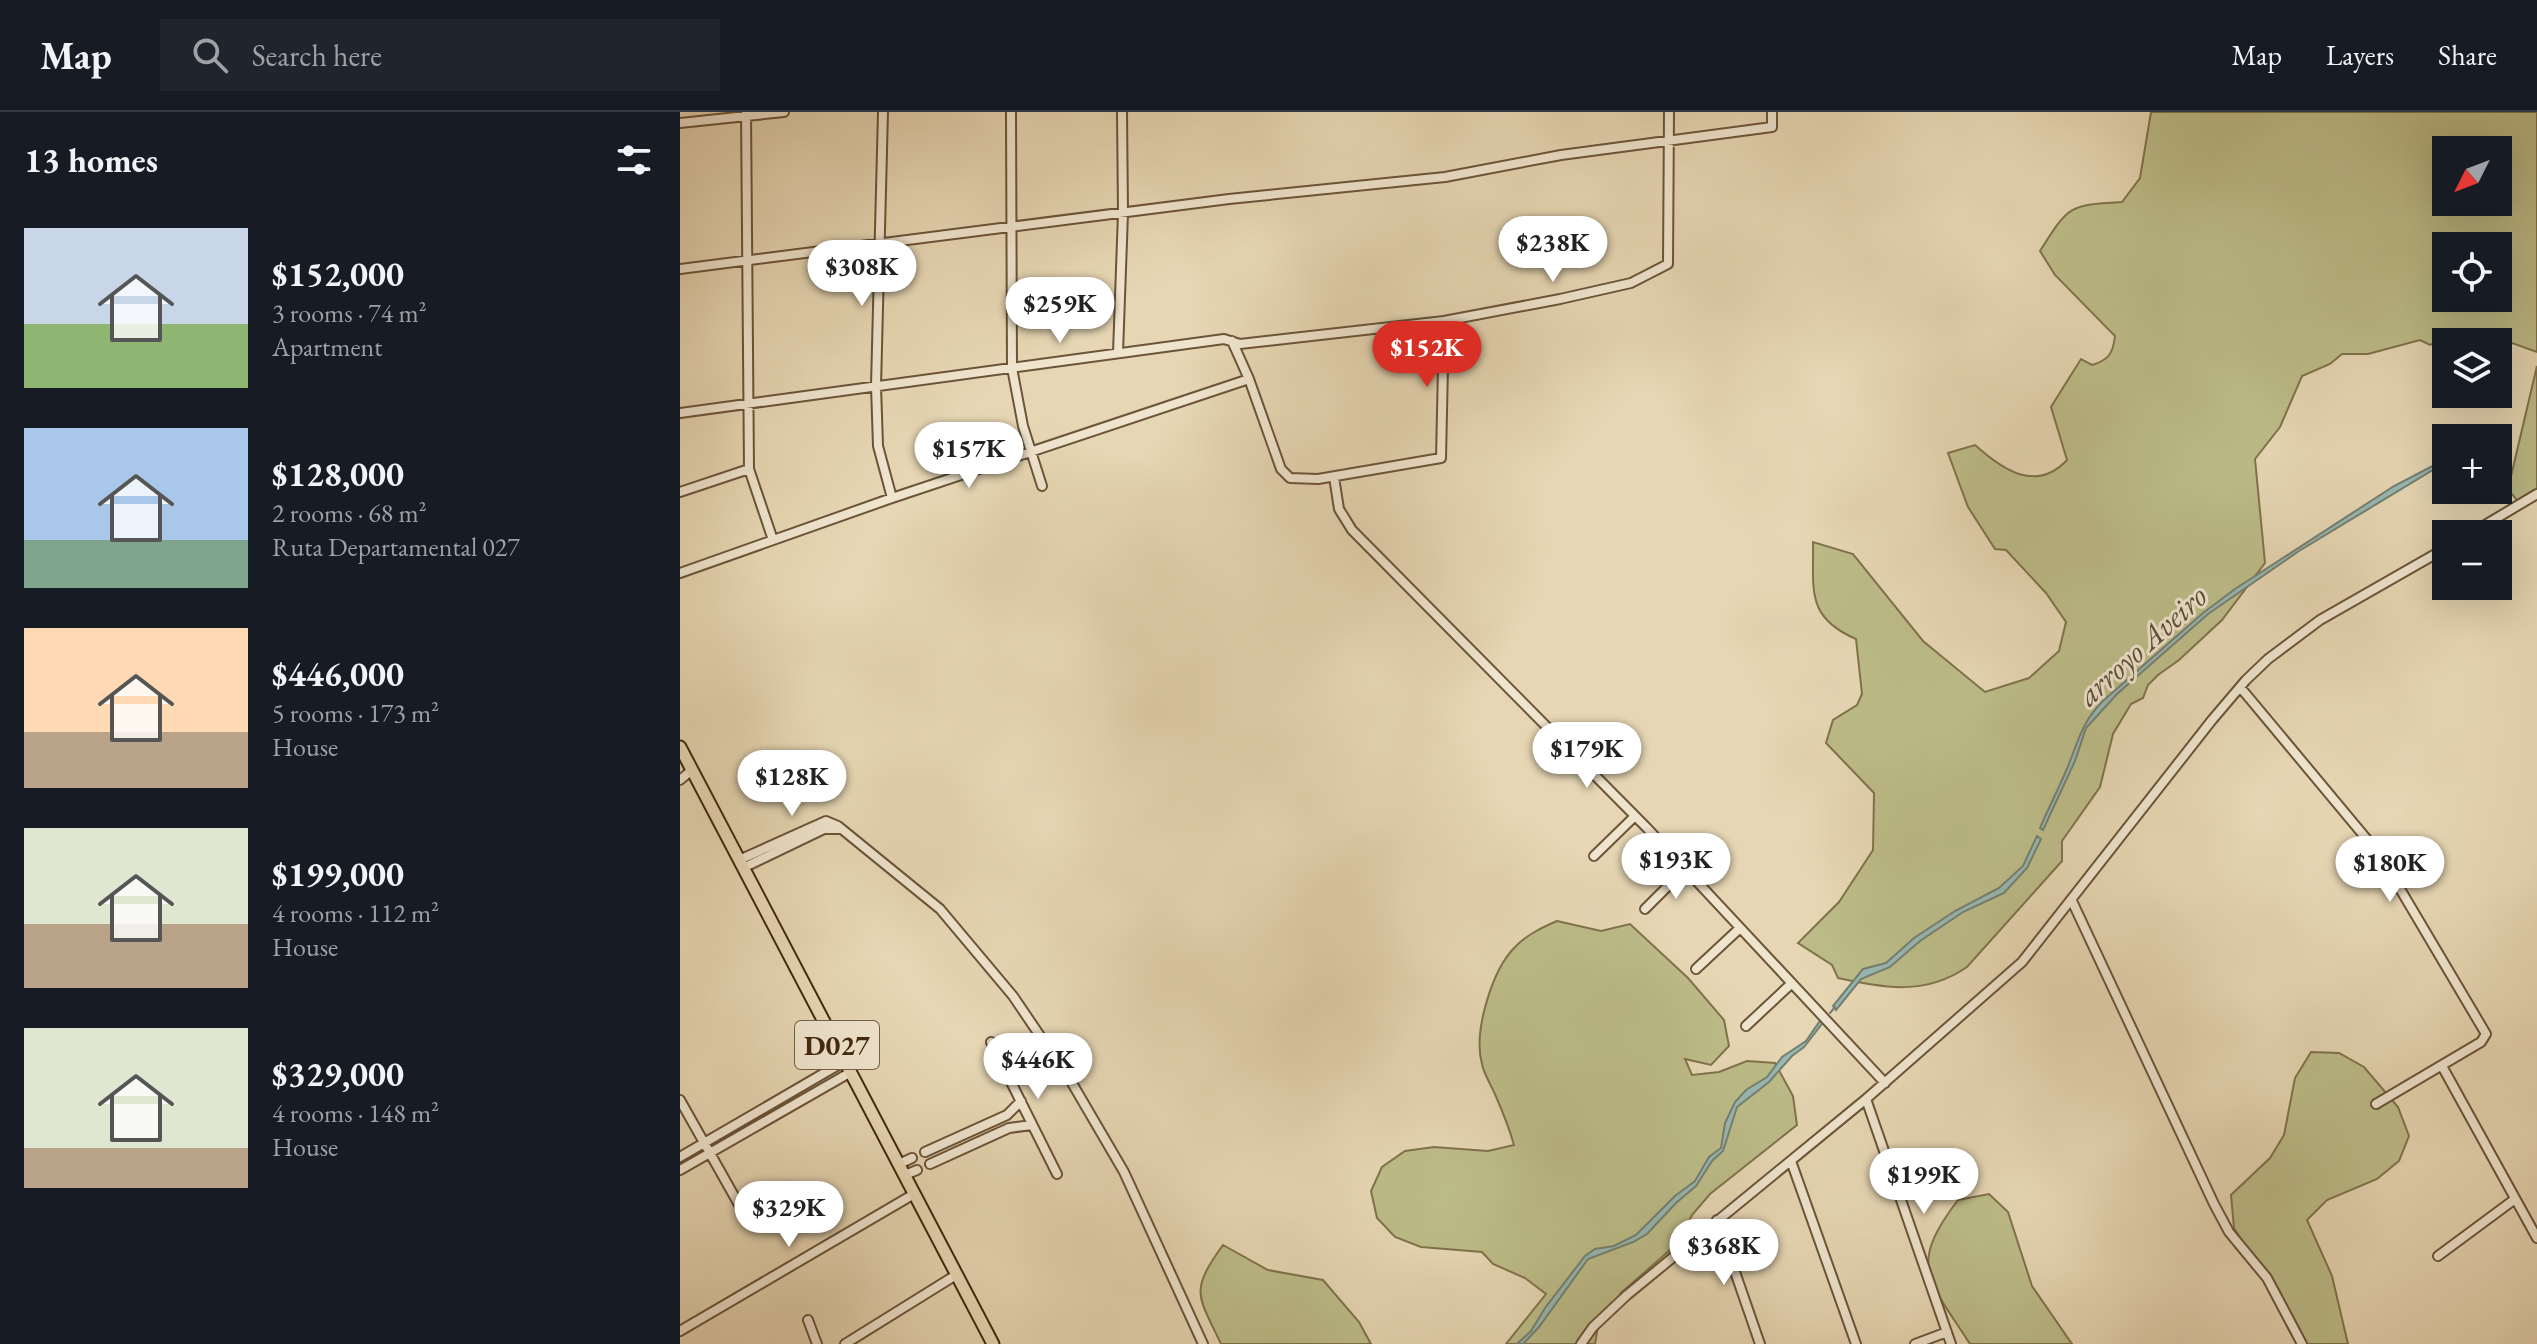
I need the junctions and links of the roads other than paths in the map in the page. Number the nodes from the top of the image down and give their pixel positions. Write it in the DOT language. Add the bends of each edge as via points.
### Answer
graph roads {
  1 [pos="784,112"];
  2 [pos="883,112"];
  3 [pos="1011,112"];
  4 [pos="1122,112"];
  5 [pos="1669,112"];
  6 [pos="1772,112"];
  7 [pos="746,114"];
  8 [pos="680,123"];
  9 [pos="1669,141"];
  10 [pos="1123,213"];
  11 [pos="1011,228"];
  12 [pos="880,244"];
  13 [pos="748,261"];
  14 [pos="680,269"];
  15 [pos="1444,321"];
  16 [pos="1232,341"];
  17 [pos="1118,353"];
  18 [pos="1012,368"];
  19 [pos="1249,379"];
  20 [pos="876,386"];
  21 [pos="749,404"];
  22 [pos="680,413"];
  23 [pos="1031,453"];
  24 [pos="749,469"];
  25 [pos="1334,477"];
  26 [pos="1042,486"];
  27 [pos="680,492"];
  28 [pos="2537,494"];
  29 [pos="892,498"];
  30 [pos="2493,520"];
  31 [pos="773,540"];
  32 [pos="2432,556"];
  33 [pos="680,573"];
  34 [pos="2240,687"];
  35 [pos="680,747"];
  36 [pos="692,770"];
  37 [pos="680,780"];
  38 [pos="1635,816"];
  39 [pos="1594,856"];
  40 [pos="741,864"];
  41 [pos="1685,869"];
  42 [pos="2072,901"];
  43 [pos="1645,909"];
  44 [pos="1740,928"];
  45 [pos="1696,969"];
  46 [pos="1792,983"];
  47 [pos="1746,1026"];
  48 [pos="991,1042"];
  49 [pos="2442,1066"];
  50 [pos="848,1067"];
  51 [pos="1885,1083"];
  52 [pos="1866,1099"];
  53 [pos="680,1100"];
  54 [pos="1021,1101"];
  55 [pos="2376,1104"];
  56 [pos="1032,1125"];
  57 [pos="704,1143"];
  58 [pos="925,1152"];
  59 [pos="710,1153"];
  60 [pos="680,1157"];
  61 [pos="912,1158"];
  62 [pos="1791,1161"];
  63 [pos="930,1164"];
  64 [pos="680,1170"];
  65 [pos="902,1170"];
  66 [pos="917,1170"];
  67 [pos="1057,1174"];
  68 [pos="914,1194"];
  69 [pos="2515,1199"];
  70 [pos="742,1210"];
  71 [pos="1717,1220"];
  72 [pos="2537,1238"];
  73 [pos="2438,1256"];
  74 [pos="956,1275"];
  75 [pos="808,1320"];
  76 [pos="680,1331"];
  77 [pos="1947,1332"];
  78 [pos="817,1344"];
  79 [pos="845,1344"];
  80 [pos="993,1344"];
  81 [pos="1203,1344"];
  82 [pos="1581,1344"];
  83 [pos="1760,1344"];
  84 [pos="1856,1344"];
  85 [pos="1915,1344"];
  86 [pos="1951,1344"];
  87 [pos="2302,1344"];
  1 -- 7 [label="street"];
  2 -- 12 [label="street"];
  3 -- 11 [label="street"];
  4 -- 10 [label="street"];
  5 -- 9 [label="street"];
  6 -- 9 [label="street" via="1772,127"];
  7 -- 8 [label="street"];
  7 -- 13 [label="street"];
  9 -- 10 [label="street" via="1445,177"];
  9 -- 15 [label="street" via="1668,264 1631,283"];
  10 -- 11 [label="street"];
  10 -- 17 [label="street"];
  11 -- 12 [label="street"];
  11 -- 18 [label="street"];
  12 -- 13 [label="street"];
  12 -- 20 [label="street"];
  13 -- 14 [label="street"];
  13 -- 21 [label="street"];
  15 -- 16 [label="street"];
  15 -- 25 [label="street" via="1441,458"];
  16 -- 17 [label="street"];
  16 -- 19 [label="street"];
  17 -- 18 [label="street"];
  18 -- 20 [label="street"];
  18 -- 23 [label="street"];
  19 -- 23 [label="street"];
  19 -- 25 [label="street" via="1281,469 1290,478"];
  20 -- 21 [label="street"];
  20 -- 29 [label="street" via="878,446"];
  21 -- 22 [label="street"];
  21 -- 24 [label="street"];
  23 -- 26 [label="street"];
  23 -- 29 [label="street"];
  24 -- 27 [label="street"];
  24 -- 31 [label="street"];
  25 -- 38 [label="street" via="1339,509 1352,530"];
  28 -- 30 [label="street"];
  29 -- 31 [label="street"];
  31 -- 33 [label="street"];
  32 -- 34 [label="street" via="2298,635"];
  34 -- 42 [label="street"];
  34 -- 49 [label="street" via="2380,855 2483,1027 2481,1042"];
  35 -- 36 [label="main road, D027"];
  36 -- 37 [label="street"];
  36 -- 40 [label="main road, D027"];
  38 -- 39 [label="street"];
  38 -- 41 [label="street"];
  40 -- 50 [label="main road, D027"];
  40 -- 81 [label="street" via="824,829 842,829 940,909 1013,996 1072,1083 1119,1164"];
  41 -- 43 [label="street"];
  41 -- 44 [label="street"];
  42 -- 51 [label="street" via="2022,962"];
  42 -- 87 [label="street" via="2214,1204 2229,1232 2267,1278"];
  44 -- 45 [label="street"];
  44 -- 46 [label="street"];
  46 -- 47 [label="street"];
  46 -- 51 [label="street"];
  48 -- 54 [label="street"];
  49 -- 55 [label="street"];
  49 -- 69 [label="street"];
  50 -- 57 [label="street"];
  50 -- 59 [label="street"];
  50 -- 65 [label="main road, D027"];
  51 -- 52 [label="street"];
  52 -- 62 [label="street"];
  52 -- 77 [label="street"];
  53 -- 57 [label="street"];
  54 -- 56 [label="street"];
  54 -- 58 [label="street" via="1007,1115"];
  56 -- 63 [label="street" via="1009,1128"];
  56 -- 67 [label="street"];
  57 -- 59 [label="street"];
  57 -- 60 [label="street"];
  59 -- 64 [label="street"];
  59 -- 70 [label="street"];
  61 -- 65 [label="street"];
  62 -- 71 [label="street"];
  62 -- 84 [label="street"];
  65 -- 66 [label="street"];
  65 -- 68 [label="main road, D027"];
  68 -- 74 [label="main road, D027"];
  68 -- 76 [label="street"];
  69 -- 72 [label="street"];
  69 -- 73 [label="street"];
  71 -- 82 [label="street" via="1627,1295"];
  71 -- 83 [label="street"];
  74 -- 79 [label="street"];
  74 -- 80 [label="main road, D027"];
  75 -- 78 [label="street"];
  77 -- 85 [label="street"];
  77 -- 86 [label="street"];
}
